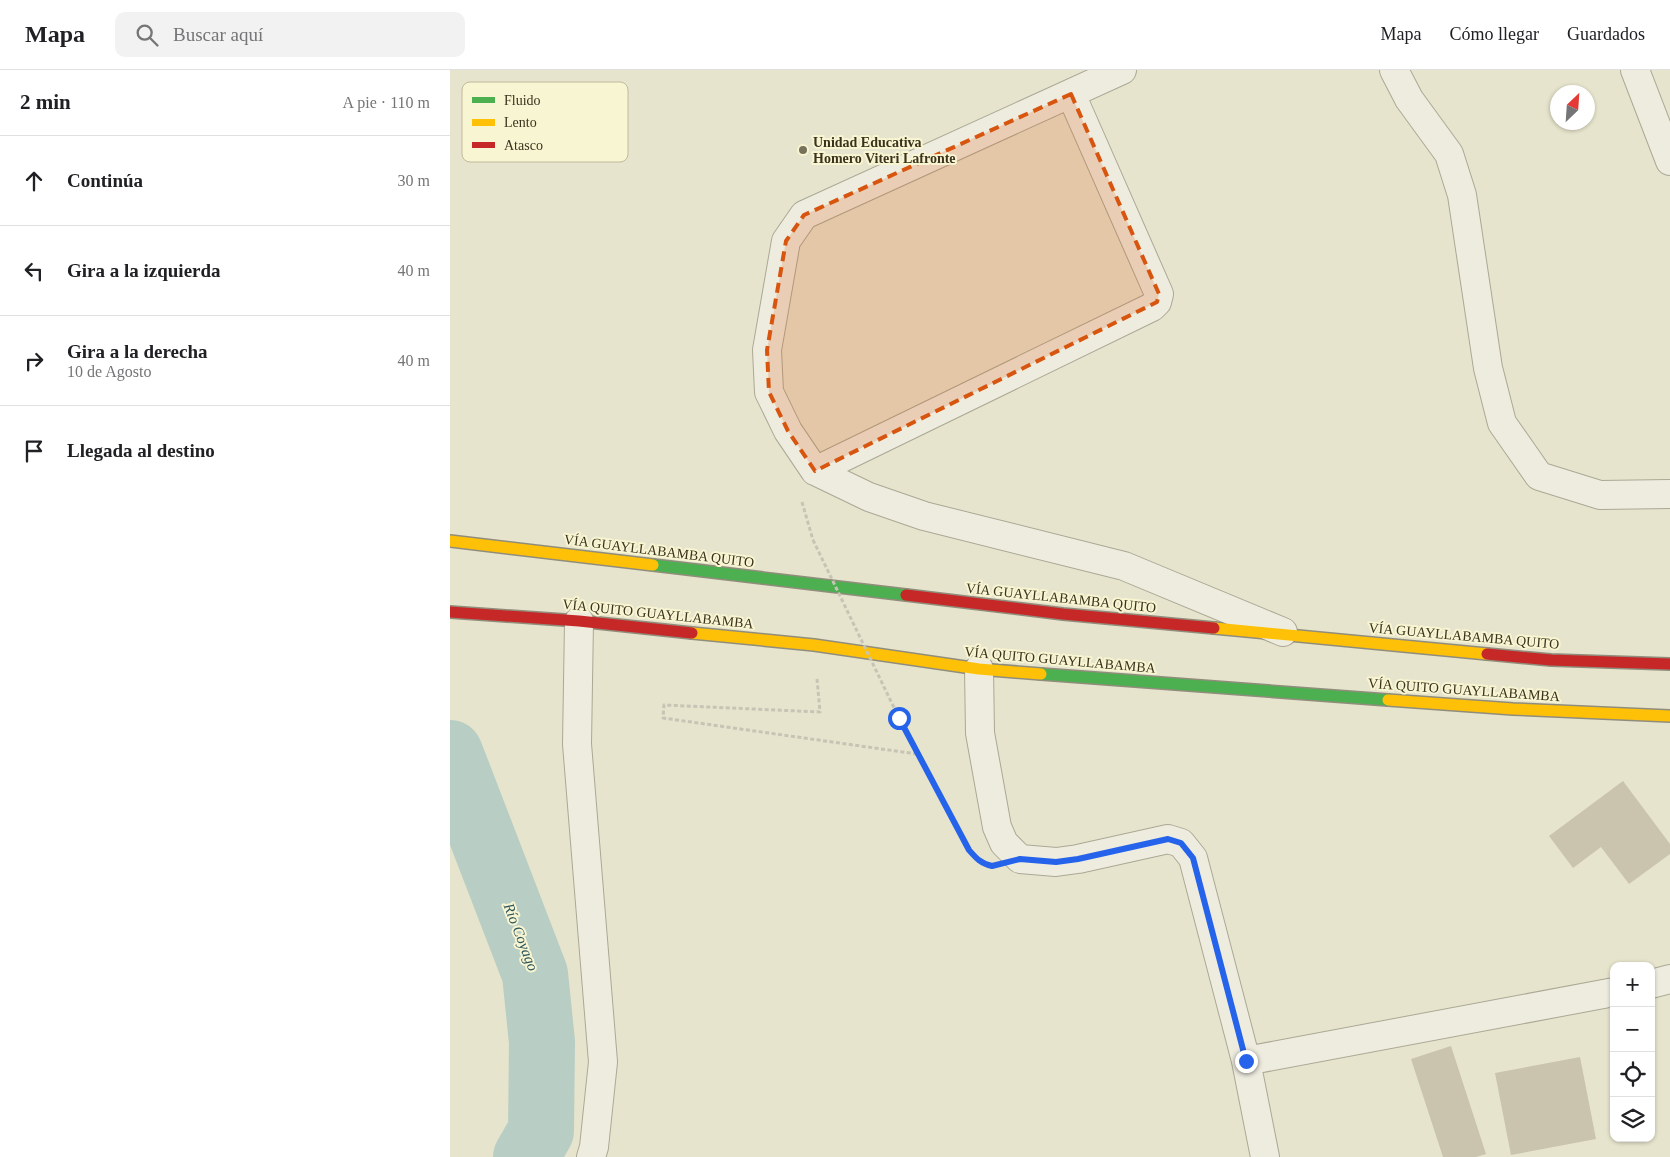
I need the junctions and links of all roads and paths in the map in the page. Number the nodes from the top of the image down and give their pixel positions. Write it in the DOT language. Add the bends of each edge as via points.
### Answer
graph roads {
  1 [pos="1122,70"];
  2 [pos="1394,70"];
  3 [pos="1635,70"];
  4 [pos="1071,94"];
  5 [pos="1670,162"];
  6 [pos="815,471"];
  7 [pos="1670,494"];
  8 [pos="813,540"];
  9 [pos="450,541"];
  10 [pos="450,612"];
  11 [pos="579,621"];
  12 [pos="1291,635"];
  13 [pos="814,645"];
  14 [pos="1670,664"];
  15 [pos="979,669"];
  16 [pos="1670,716"];
  17 [pos="917,754"];
  18 [pos="969,850"];
  19 [pos="1670,979"];
  20 [pos="1655,983"];
  21 [pos="1610,993"];
  22 [pos="1246,1061"];
  23 [pos="591,1157"];
  24 [pos="1265,1157"];
  1 -- 4 [label="street"];
  2 -- 7 [label="street" via="1409,99 1449,154 1462,195 1488,368 1502,423 1539,476 1600,495"];
  3 -- 5 [label="street"];
  4 -- 6 [label="street" via="804,215 786,241 767,350 769,392 788,431"];
  4 -- 6 [label="street" via="1159,294 1157,302"];
  6 -- 12 [label="street" via="869,497 924,516 1124,566"];
  8 -- 17 [label="path, bridge"];
  9 -- 12 [label="highway, VÍA GUAYLLABAMBA QUITO" via="1063,614"];
  10 -- 11 [label="highway, VÍA QUITO GUAYLLABAMBA"];
  11 -- 13 [label="highway, VÍA QUITO GUAYLLABAMBA"];
  11 -- 23 [label="street" via="577,744 604,1062"];
  12 -- 14 [label="highway, VÍA GUAYLLABAMBA QUITO" via="1552,660"];
  13 -- 15 [label="highway, VÍA QUITO GUAYLLABAMBA"];
  13 -- 17 [label="path" via="820,712 664,705 663,718"];
  15 -- 16 [label="highway, VÍA QUITO GUAYLLABAMBA" via="1503,708"];
  15 -- 22 [label="street" via="980,733 997,827 1004,843 1020,859 1056,862 1168,839 1181,843 1193,858"];
  17 -- 18 [label="path"];
  19 -- 20 [label="street"];
  21 -- 22 [label="street"];
  22 -- 24 [label="street"];
}
